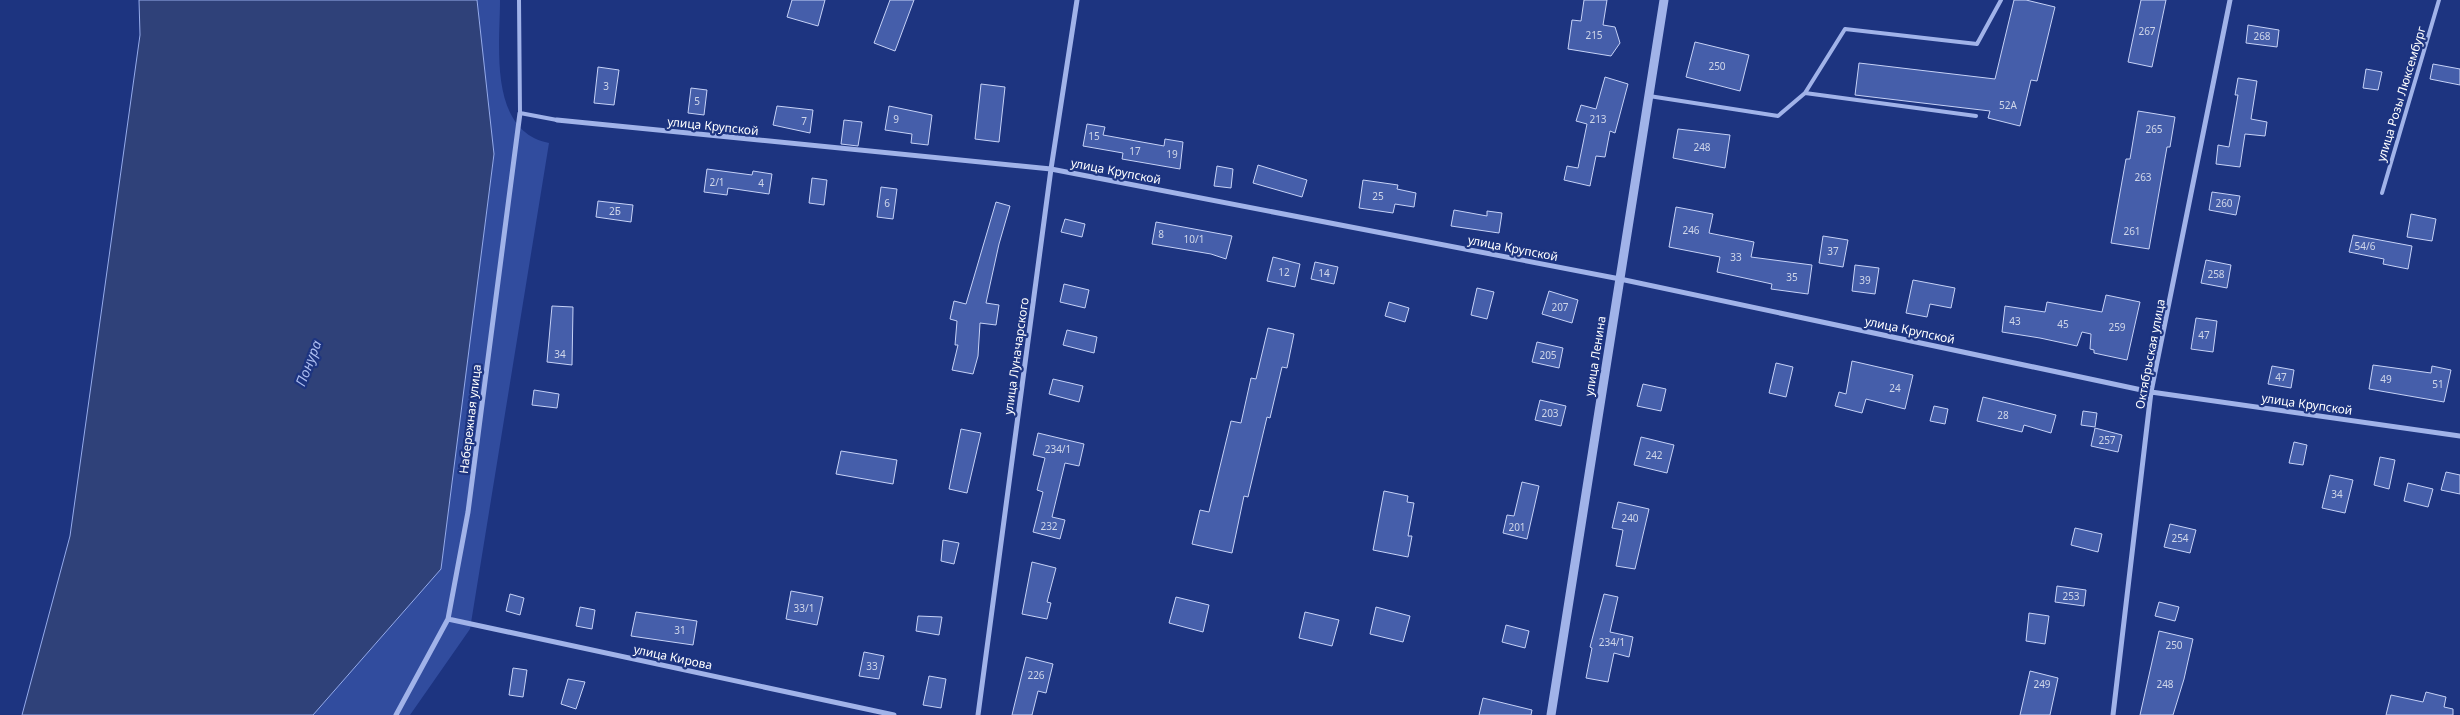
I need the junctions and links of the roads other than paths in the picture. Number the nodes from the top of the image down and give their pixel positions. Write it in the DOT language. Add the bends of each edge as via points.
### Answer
graph roads {
  1 [pos="519,0"];
  2 [pos="1077,0"];
  3 [pos="1664,0"];
  4 [pos="2001,0"];
  5 [pos="2230,0"];
  6 [pos="2439,0"];
  7 [pos="1805,93"];
  8 [pos="1649,96"];
  9 [pos="520,113"];
  10 [pos="1976,116"];
  11 [pos="557,120"];
  12 [pos="1051,169"];
  13 [pos="2382,193"];
  14 [pos="1620,279"];
  15 [pos="2151,392"];
  16 [pos="2460,436"];
  17 [pos="448,619"];
  18 [pos="396,715"];
  19 [pos="894,715"];
  20 [pos="978,715"];
  21 [pos="1551,715"];
  22 [pos="2112,715"];
  1 -- 9 [label="lane, Набережная улица"];
  2 -- 12 [label="street, улица Луначарского"];
  3 -- 8 [label="street, улица Ленина"];
  4 -- 7 [label="lane" via="1977,44 1845,29"];
  5 -- 15 [label="street, Октябрьская улица"];
  6 -- 13 [label="lane, улица Розы Люксембург"];
  7 -- 8 [label="lane" via="1778,116"];
  7 -- 10 [label="lane"];
  8 -- 14 [label="street, улица Ленина"];
  9 -- 11 [label="lane"];
  9 -- 17 [label="street, Набережная улица" via="468,512"];
  11 -- 12 [label="street, улица Крупской"];
  12 -- 14 [label="street, улица Крупской"];
  12 -- 20 [label="street, улица Луначарского"];
  14 -- 15 [label="street, улица Крупской"];
  14 -- 21 [label="street, улица Ленина"];
  15 -- 16 [label="street, улица Крупской"];
  15 -- 22 [label="street, Октябрьская улица"];
  17 -- 18 [label="street, Набережная улица"];
  17 -- 19 [label="street, улица Кирова"];
}
